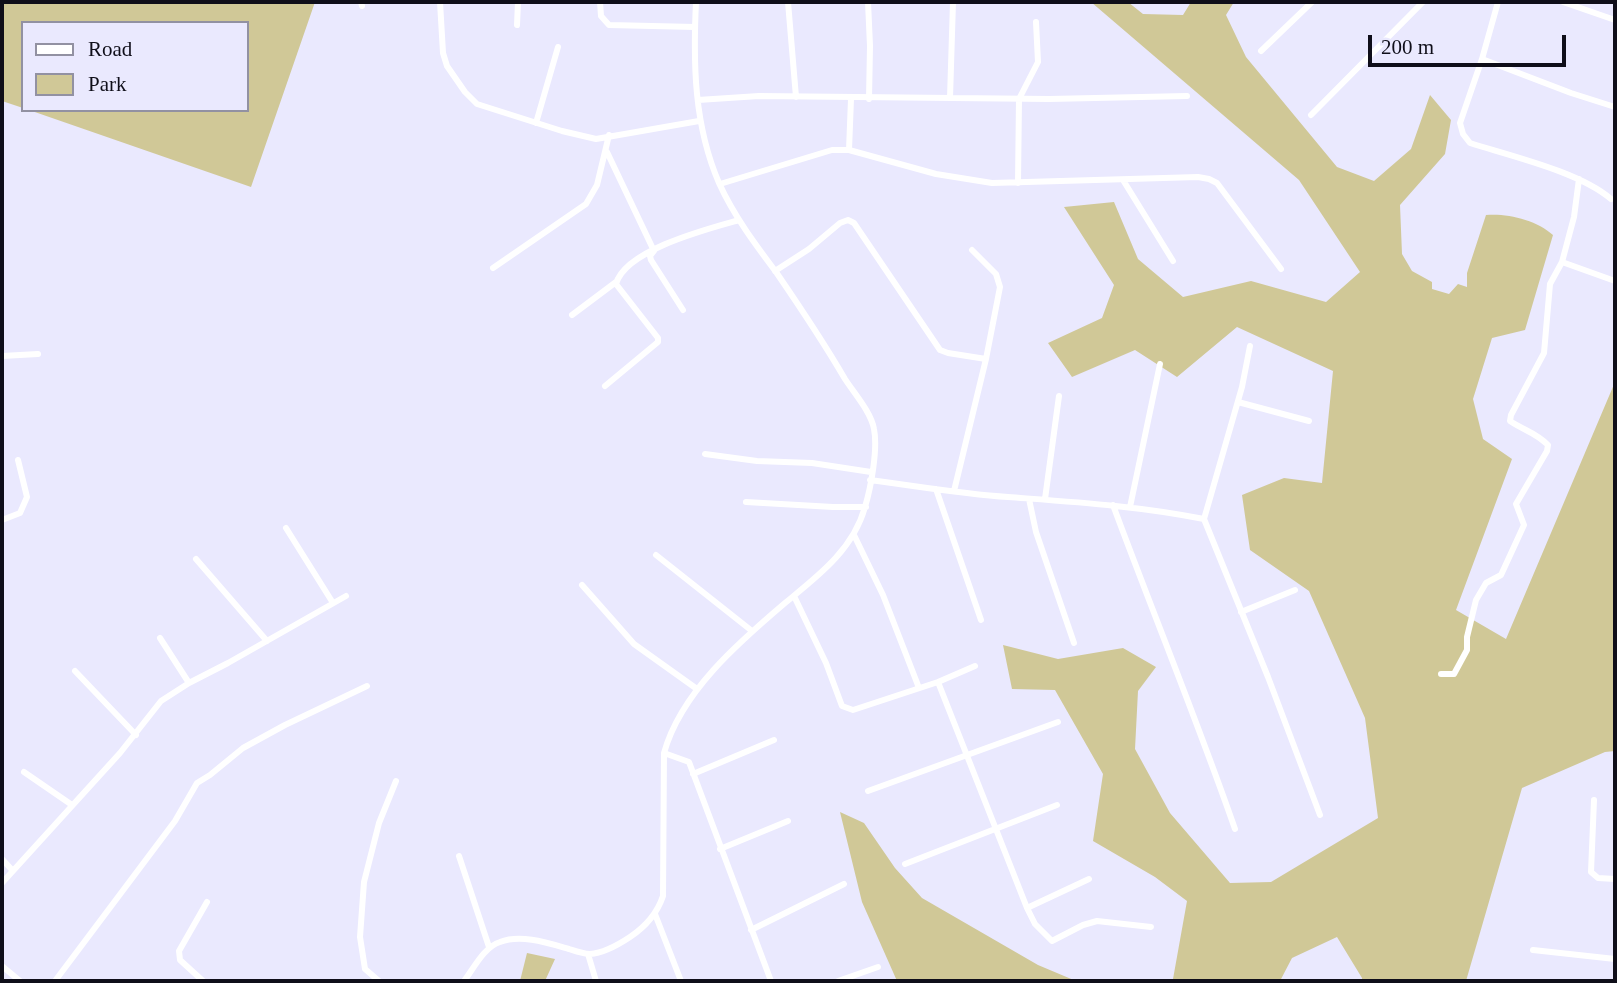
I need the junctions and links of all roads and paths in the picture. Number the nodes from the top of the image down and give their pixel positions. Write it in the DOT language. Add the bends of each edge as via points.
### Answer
graph roads {
  1 [pos="439,2"];
  2 [pos="518,2"];
  3 [pos="600,2"];
  4 [pos="696,2"];
  5 [pos="788,2"];
  6 [pos="868,2"];
  7 [pos="953,2"];
  8 [pos="1312,2"];
  9 [pos="1423,2"];
  10 [pos="1498,2"];
  11 [pos="1563,2"];
  12 [pos="1615,20"];
  13 [pos="1036,22"];
  14 [pos="517,25"];
  15 [pos="695,27"];
  16 [pos="558,47"];
  17 [pos="1261,51"];
  18 [pos="1482,59"];
  19 [pos="1187,96"];
  20 [pos="796,97"];
  21 [pos="950,97"];
  22 [pos="852,99"];
  23 [pos="869,99"];
  24 [pos="1019,99"];
  25 [pos="698,100"];
  26 [pos="1615,107"];
  27 [pos="1311,115"];
  28 [pos="699,121"];
  29 [pos="536,123"];
  30 [pos="609,135"];
  31 [pos="849,150"];
  32 [pos="607,152"];
  33 [pos="1579,179"];
  34 [pos="1123,180"];
  35 [pos="1018,183"];
  36 [pos="720,184"];
  37 [pos="1611,200"];
  38 [pos="738,220"];
  39 [pos="972,250"];
  40 [pos="654,251"];
  41 [pos="1173,261"];
  42 [pos="1562,262"];
  43 [pos="493,268"];
  44 [pos="1281,269"];
  45 [pos="775,271"];
  46 [pos="1615,281"];
  47 [pos="616,282"];
  48 [pos="683,310"];
  49 [pos="572,315"];
  50 [pos="1250,346"];
  51 [pos="38,354"];
  52 [pos="2,356"];
  53 [pos="986,359"];
  54 [pos="1160,364"];
  55 [pos="605,386"];
  56 [pos="1059,396"];
  57 [pos="1238,402"];
  58 [pos="1309,422"];
  59 [pos="705,454"];
  60 [pos="18,460"];
  61 [pos="871,472"];
  62 [pos="870,481"];
  63 [pos="936,489"];
  64 [pos="954,491"];
  65 [pos="1029,499"];
  66 [pos="1045,499"];
  67 [pos="746,502"];
  68 [pos="1113,505"];
  69 [pos="866,507"];
  70 [pos="1130,507"];
  71 [pos="1204,519"];
  72 [pos="2,520"];
  73 [pos="286,528"];
  74 [pos="854,535"];
  75 [pos="656,555"];
  76 [pos="197,559"];
  77 [pos="582,585"];
  78 [pos="1295,590"];
  79 [pos="346,596"];
  80 [pos="794,596"];
  81 [pos="333,603"];
  82 [pos="1241,612"];
  83 [pos="981,620"];
  84 [pos="752,631"];
  85 [pos="160,638"];
  86 [pos="267,641"];
  87 [pos="1073,643"];
  88 [pos="975,666"];
  89 [pos="75,671"];
  90 [pos="1441,674"];
  91 [pos="938,681"];
  92 [pos="189,682"];
  93 [pos="367,686"];
  94 [pos="919,688"];
  95 [pos="697,689"];
  96 [pos="1058,722"];
  97 [pos="136,735"];
  98 [pos="774,740"];
  99 [pos="664,753"];
  100 [pos="968,754"];
  101 [pos="24,772"];
  102 [pos="693,774"];
  103 [pos="396,781"];
  104 [pos="868,791"];
  105 [pos="1594,800"];
  106 [pos="72,805"];
  107 [pos="1057,806"];
  108 [pos="1320,816"];
  109 [pos="788,821"];
  110 [pos="995,829"];
  111 [pos="1235,829"];
  112 [pos="720,849"];
  113 [pos="459,856"];
  114 [pos="2,859"];
  115 [pos="905,864"];
  116 [pos="13,871"];
  117 [pos="1088,879"];
  118 [pos="1615,879"];
  119 [pos="2,883"];
  120 [pos="844,884"];
  121 [pos="207,902"];
  122 [pos="1027,908"];
  123 [pos="655,914"];
  124 [pos="1151,927"];
  125 [pos="751,930"];
  126 [pos="489,947"];
  127 [pos="1532,950"];
  128 [pos="588,954"];
  129 [pos="1615,959"];
  130 [pos="2,966"];
  131 [pos="878,967"];
  132 [pos="12,974"];
  133 [pos="5,981"];
  134 [pos="20,981"];
  135 [pos="55,981"];
  136 [pos="203,981"];
  137 [pos="379,981"];
  138 [pos="464,981"];
  139 [pos="596,981"];
  140 [pos="681,981"];
  141 [pos="771,981"];
  142 [pos="838,981"];
  1 -- 29 [label="street" via="447,66 465,92 477,104"];
  2 -- 14 [label="street"];
  3 -- 15 [label="street" via="601,16 609,25"];
  4 -- 15 [label="street"];
  5 -- 20 [label="street"];
  6 -- 23 [label="street"];
  7 -- 21 [label="street"];
  8 -- 17 [label="street"];
  9 -- 27 [label="street"];
  10 -- 18 [label="street"];
  11 -- 12 [label="street"];
  13 -- 24 [label="street" via="1038,62"];
  15 -- 25 [label="street"];
  16 -- 29 [label="street"];
  18 -- 26 [label="street"];
  18 -- 33 [label="street" via="1460,123 1470,143"];
  19 -- 24 [label="street"];
  20 -- 22 [label="street"];
  20 -- 25 [label="street"];
  21 -- 23 [label="street"];
  21 -- 24 [label="street"];
  22 -- 23 [label="street"];
  22 -- 31 [label="street"];
  24 -- 35 [label="street"];
  25 -- 28 [label="street"];
  28 -- 30 [label="street"];
  28 -- 36 [label="street"];
  29 -- 30 [label="street" via="587,139"];
  30 -- 32 [label="street"];
  31 -- 35 [label="street" via="936,174"];
  31 -- 36 [label="street" via="832,150"];
  32 -- 40 [label="street"];
  32 -- 43 [label="street" via="586,204"];
  33 -- 37 [label="street"];
  33 -- 42 [label="street"];
  34 -- 35 [label="street"];
  34 -- 41 [label="street"];
  34 -- 44 [label="street" via="1209,179 1217,183"];
  36 -- 38 [label="street"];
  38 -- 40 [label="street" via="676,238"];
  38 -- 45 [label="street"];
  39 -- 53 [label="street" via="996,274 1000,287"];
  40 -- 47 [label="street" via="633,262"];
  40 -- 48 [label="street" via="651,260"];
  42 -- 46 [label="street"];
  42 -- 90 [label="street" via="1550,284 1544,353 1510,421 1536,433 1548,445 1547,451 1516,504 1524,525 1502,575 1486,583 1476,600 1467,650 1454,674"];
  45 -- 53 [label="street" via="848,220 940,349"];
  45 -- 61 [label="street" via="873,424"];
  47 -- 49 [label="street"];
  47 -- 55 [label="street" via="658,342"];
  50 -- 57 [label="street"];
  51 -- 52 [label="street"];
  53 -- 64 [label="street"];
  54 -- 70 [label="street"];
  56 -- 66 [label="street"];
  57 -- 58 [label="street"];
  57 -- 71 [label="street"];
  59 -- 61 [label="street"];
  60 -- 72 [label="street" via="27,497 20,513"];
  61 -- 62 [label="street"];
  62 -- 63 [label="street"];
  62 -- 69 [label="street"];
  63 -- 64 [label="street"];
  63 -- 83 [label="street"];
  64 -- 65 [label="street"];
  65 -- 66 [label="street"];
  65 -- 87 [label="street"];
  66 -- 68 [label="street"];
  67 -- 69 [label="street"];
  68 -- 70 [label="street"];
  68 -- 111 [label="street"];
  69 -- 74 [label="street"];
  70 -- 71 [label="street"];
  71 -- 82 [label="street"];
  73 -- 81 [label="street"];
  74 -- 80 [label="street" via="842,553"];
  74 -- 94 [label="street"];
  75 -- 84 [label="street"];
  76 -- 86 [label="street"];
  77 -- 95 [label="street" via="634,644"];
  78 -- 82 [label="street"];
  79 -- 81 [label="street"];
  80 -- 84 [label="street"];
  80 -- 94 [label="street" via="842,706 853,710"];
  81 -- 86 [label="street"];
  82 -- 108 [label="street"];
  84 -- 95 [label="street"];
  85 -- 92 [label="street"];
  86 -- 92 [label="street"];
  88 -- 91 [label="street"];
  89 -- 97 [label="street"];
  91 -- 94 [label="street"];
  91 -- 100 [label="street"];
  92 -- 97 [label="street" via="162,701"];
  93 -- 135 [label="street" via="243,748 197,783 175,821"];
  95 -- 99 [label="street"];
  96 -- 100 [label="street"];
  97 -- 106 [label="street"];
  98 -- 102 [label="street"];
  99 -- 102 [label="street" via="689,762"];
  99 -- 123 [label="street" via="664,879"];
  100 -- 104 [label="street"];
  100 -- 110 [label="street"];
  101 -- 106 [label="street"];
  102 -- 112 [label="street"];
  103 -- 137 [label="street" via="379,823 364,882 360,937 365,969"];
  105 -- 118 [label="street" via="1591,872 1598,878"];
  106 -- 116 [label="street"];
  107 -- 110 [label="street"];
  109 -- 112 [label="street"];
  110 -- 115 [label="street"];
  110 -- 122 [label="street"];
  112 -- 125 [label="street"];
  113 -- 126 [label="street"];
  114 -- 116 [label="street"];
  116 -- 119 [label="street"];
  117 -- 122 [label="street"];
  120 -- 125 [label="street"];
  121 -- 136 [label="street" via="179,951 180,960"];
  122 -- 124 [label="street" via="1052,941 1097,921"];
  123 -- 128 [label="street" via="621,943"];
  123 -- 140 [label="street"];
  125 -- 141 [label="street"];
  126 -- 128 [label="street" via="516,939"];
  126 -- 138 [label="street"];
  127 -- 129 [label="street"];
  128 -- 139 [label="street"];
  130 -- 132 [label="street"];
  131 -- 142 [label="street"];
  132 -- 133 [label="street"];
  132 -- 134 [label="street"];
}
